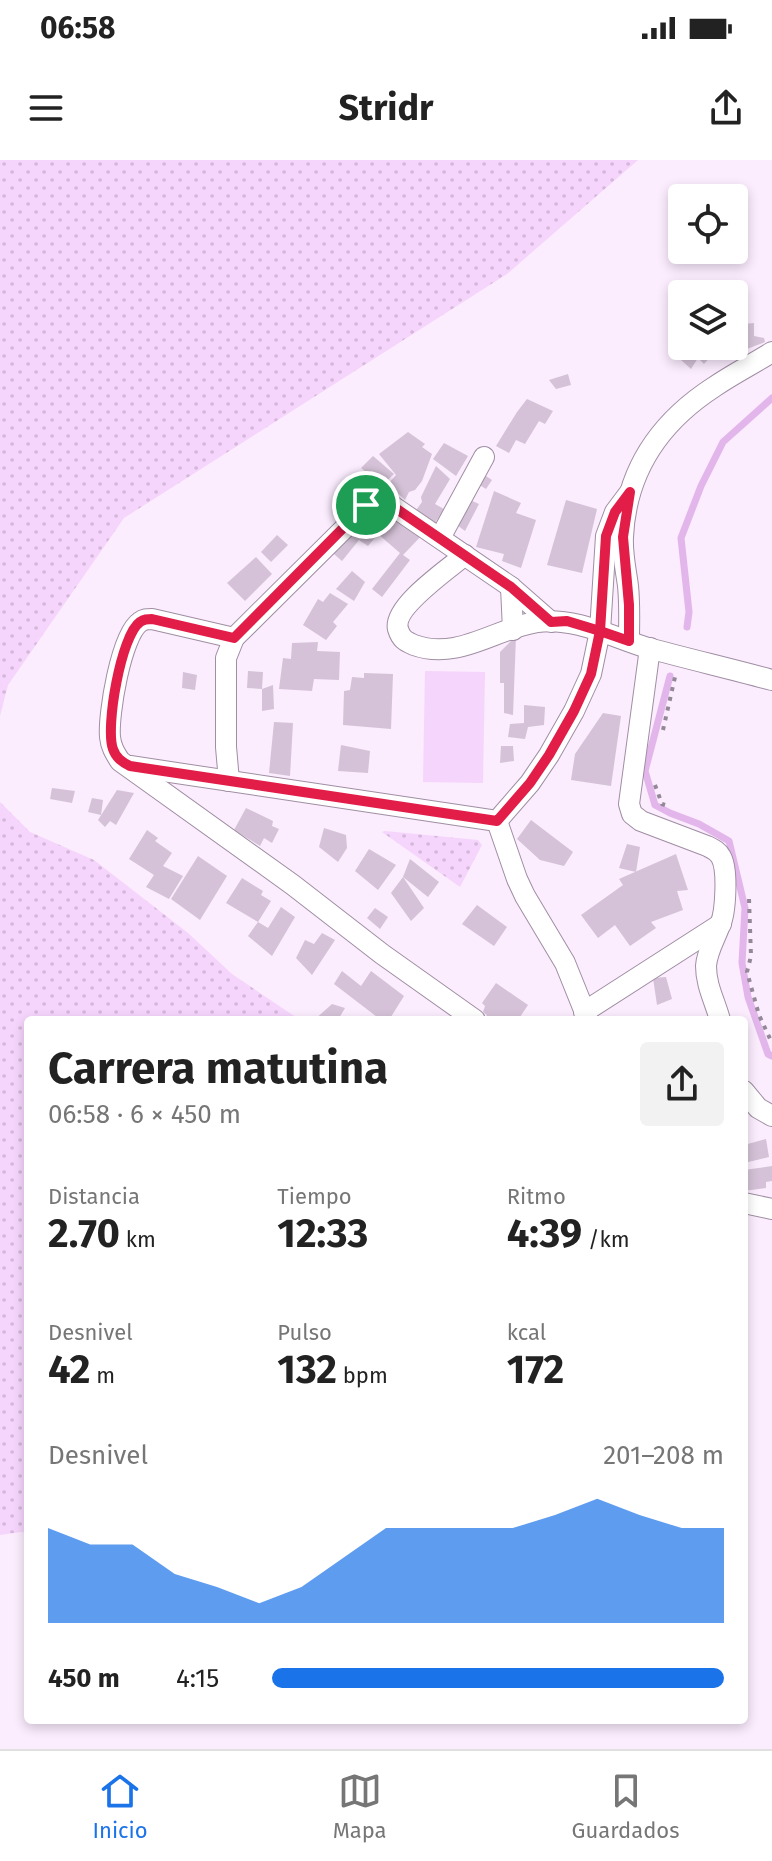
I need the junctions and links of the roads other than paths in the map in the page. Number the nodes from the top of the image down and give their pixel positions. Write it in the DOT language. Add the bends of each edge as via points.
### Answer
graph roads {
  1 [pos="772,352"];
  2 [pos="484,457"];
  3 [pos="630,492"];
  4 [pos="440,538"];
  5 [pos="465,555"];
  6 [pos="511,587"];
  7 [pos="551,622"];
  8 [pos="513,630"];
  9 [pos="600,631"];
  10 [pos="234,638"];
  11 [pos="629,641"];
  12 [pos="650,648"];
  13 [pos="772,680"];
  14 [pos="130,766"];
  15 [pos="229,781"];
  16 [pos="497,821"];
  17 [pos="721,924"];
  18 [pos="469,1016"];
  19 [pos="586,1016"];
  20 [pos="718,1016"];
  21 [pos="748,1096"];
  22 [pos="772,1116"];
  23 [pos="748,1204"];
  24 [pos="772,1209"];
  1 -- 3 [label="street" via="712,388 668,425 638,468"];
  2 -- 4 [label="street"];
  3 -- 9 [label="street" via="606,536"];
  3 -- 11 [label="street" via="623,537"];
  4 -- 5 [label="street"];
  4 -- 10 [label="street" via="384,501 372,501"];
  5 -- 6 [label="street"];
  5 -- 8 [label="street" via="402,612 397,623 404,641 442,649"];
  6 -- 7 [label="street"];
  6 -- 8 [label="street"];
  7 -- 8 [label="street"];
  7 -- 9 [label="street"];
  9 -- 11 [label="street"];
  9 -- 16 [label="street" via="591,674 574,711 530,783"];
  10 -- 14 [label="street" via="152,619 136,626 117,672 110,737 120,761"];
  10 -- 15 [label="street" via="226,658"];
  11 -- 12 [label="street"];
  12 -- 13 [label="street"];
  12 -- 17 [label="street" via="629,804 641,821 721,856"];
  14 -- 15 [label="street"];
  14 -- 18 [label="street"];
  15 -- 16 [label="street"];
  16 -- 19 [label="street" via="521,888 565,963"];
  17 -- 19 [label="street"];
  17 -- 20 [label="street" via="706,969"];
  21 -- 22 [label="street"];
  23 -- 24 [label="street"];
}
